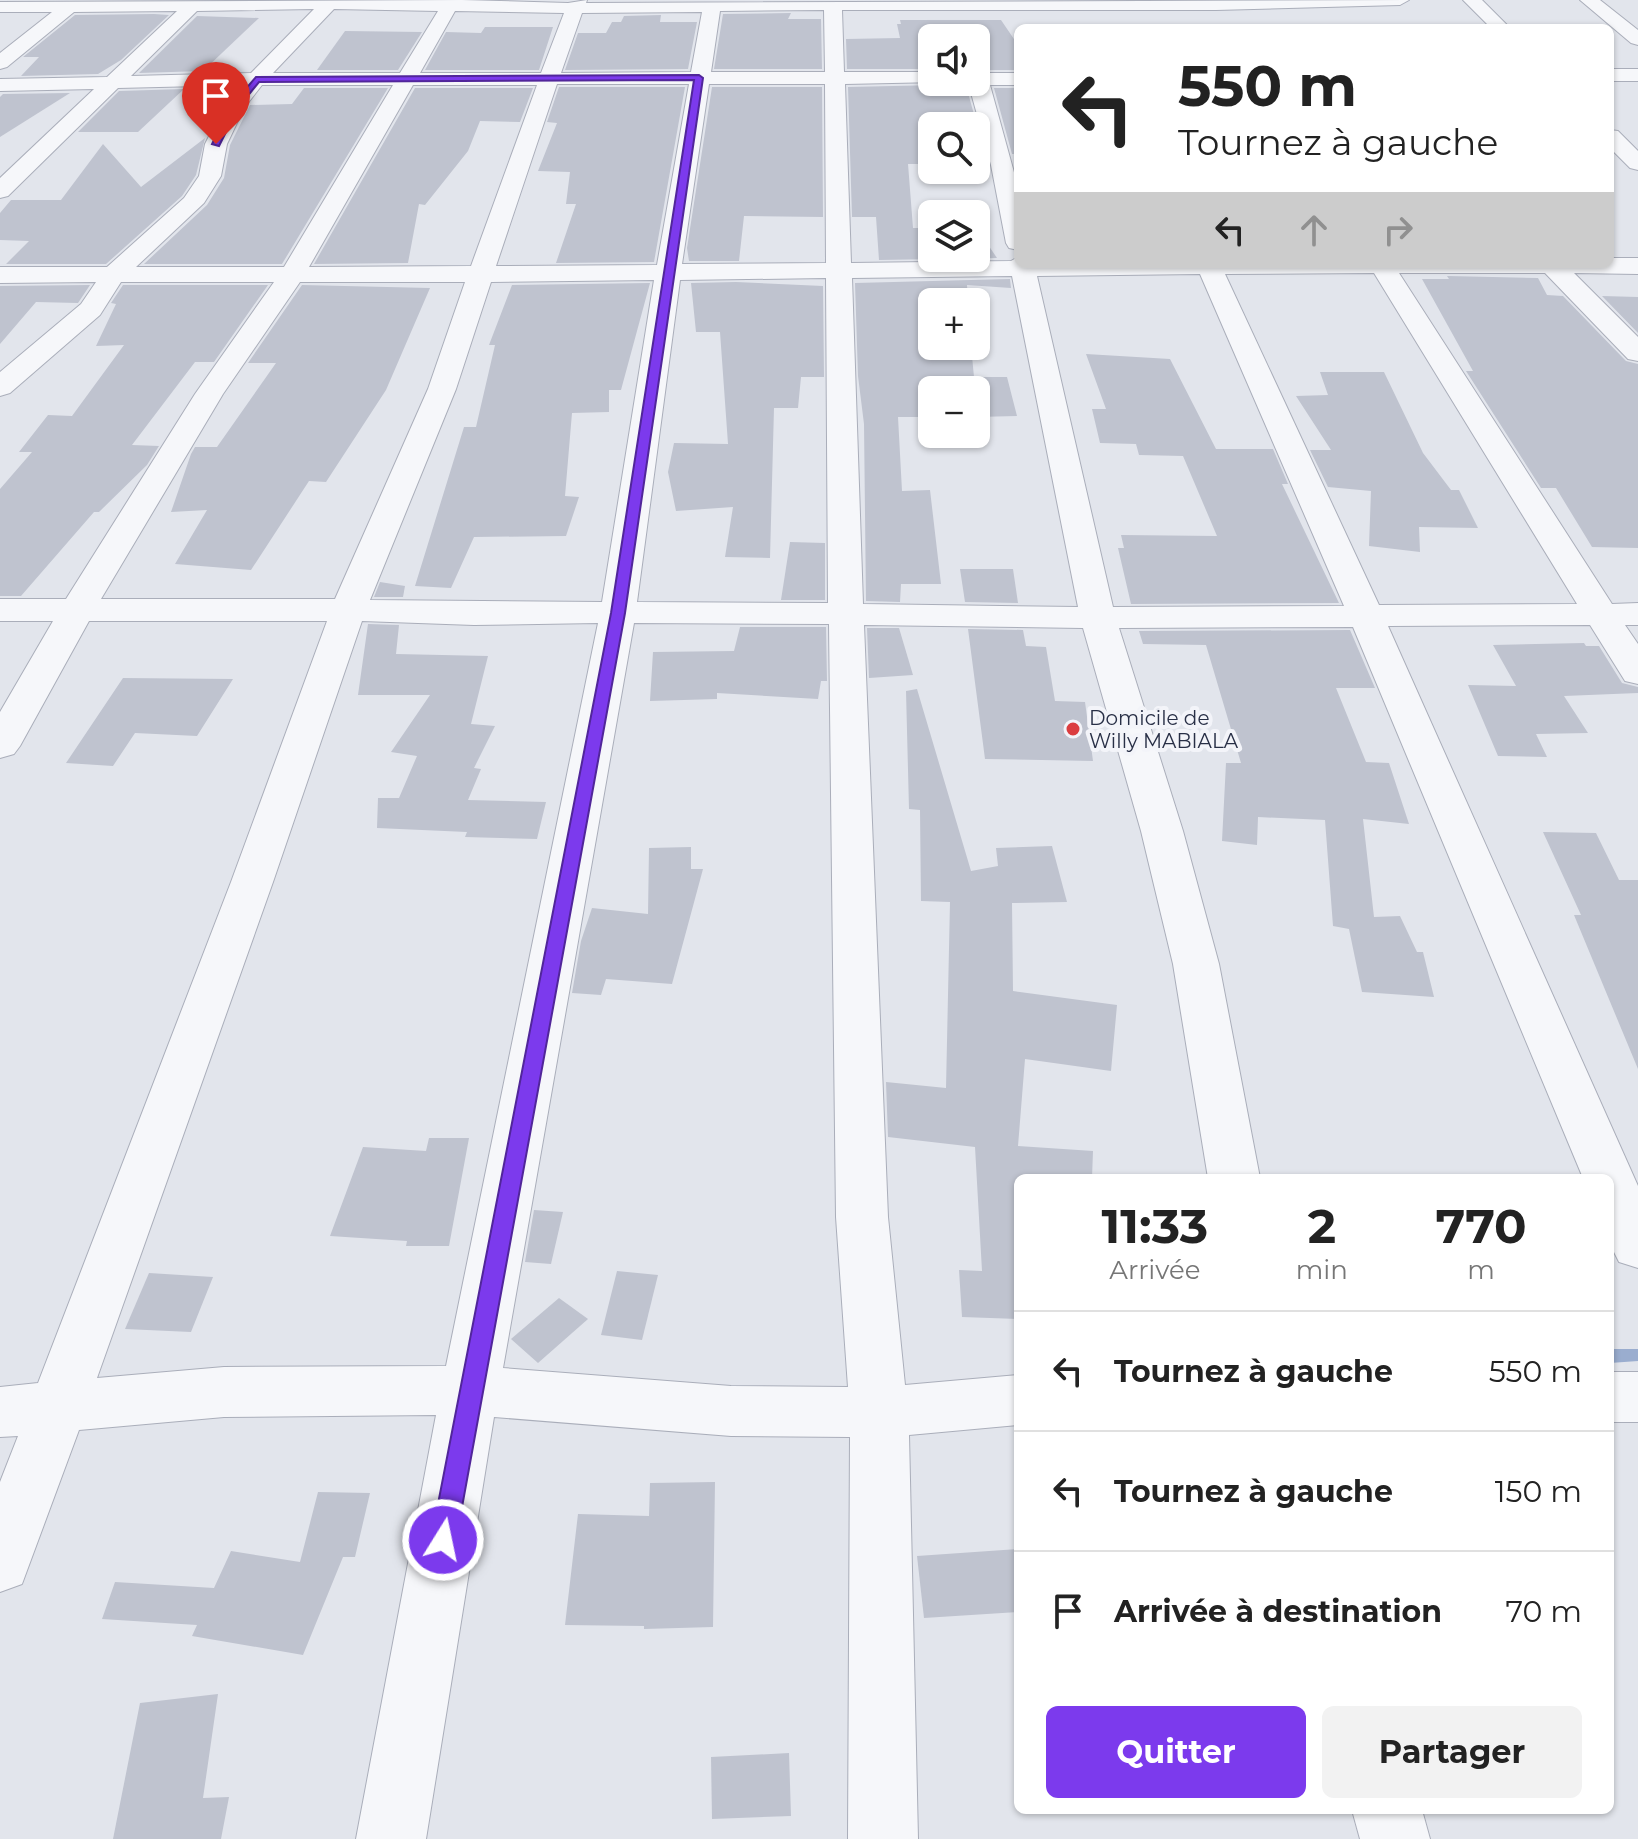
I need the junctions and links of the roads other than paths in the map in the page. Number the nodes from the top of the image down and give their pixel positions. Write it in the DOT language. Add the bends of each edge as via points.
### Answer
graph roads {
  1 [pos="1345,0"];
  2 [pos="1400,0"];
  3 [pos="1472,0"];
  4 [pos="1589,0"];
  5 [pos="959,1"];
  6 [pos="331,2"];
  7 [pos="712,2"];
  8 [pos="1092,2"];
  9 [pos="1214,2"];
  10 [pos="194,3"];
  11 [pos="451,3"];
  12 [pos="833,3"];
  13 [pos="74,4"];
  14 [pos="578,4"];
  15 [pos="0,7"];
  16 [pos="1360,19"];
  17 [pos="965,24"];
  18 [pos="1104,24"];
  19 [pos="1229,24"];
  20 [pos="1497,24"];
  21 [pos="1638,39"];
  22 [pos="0,63"];
  23 [pos="1614,75"];
  24 [pos="1638,75"];
  25 [pos="834,77"];
  26 [pos="990,77"];
  27 [pos="699,78"];
  28 [pos="918,78"];
  29 [pos="256,79"];
  30 [pos="549,79"];
  31 [pos="1014,79"];
  32 [pos="409,80"];
  33 [pos="114,81"];
  34 [pos="0,85"];
  35 [pos="983,96"];
  36 [pos="1614,140"];
  37 [pos="1638,163"];
  38 [pos="0,191"];
  39 [pos="1014,224"];
  40 [pos="1014,259"];
  41 [pos="1614,266"];
  42 [pos="1638,266"];
  43 [pos="1023,268"];
  44 [pos="1209,268"];
  45 [pos="1383,268"];
  46 [pos="1553,268"];
  47 [pos="840,271"];
  48 [pos="668,272"];
  49 [pos="293,273"];
  50 [pos="114,274"];
  51 [pos="482,274"];
  52 [pos="0,275"];
  53 [pos="1638,353"];
  54 [pos="0,387"];
  55 [pos="0,610"];
  56 [pos="77,610"];
  57 [pos="348,610"];
  58 [pos="618,613"];
  59 [pos="1638,614"];
  60 [pos="847,615"];
  61 [pos="1600,615"];
  62 [pos="1365,616"];
  63 [pos="1098,618"];
  64 [pos="1638,673"];
  65 [pos="0,746"];
  66 [pos="1233,1174"];
  67 [pos="1606,1174"];
  68 [pos="1614,1192"];
  69 [pos="1638,1247"];
  70 [pos="470,1390"];
  71 [pos="1614,1397"];
  72 [pos="1638,1397"];
  73 [pos="1014,1400"];
  74 [pos="59,1404"];
  75 [pos="0,1412"];
  76 [pos="879,1412"];
  77 [pos="0,1563"];
  78 [pos="1388,1814"];
  79 [pos="391,1839"];
  80 [pos="883,1839"];
  81 [pos="1395,1839"];
  1 -- 2 [label="street"];
  1 -- 9 [label="street"];
  1 -- 16 [label="street"];
  3 -- 20 [label="street"];
  4 -- 21 [label="street"];
  5 -- 8 [label="street"];
  5 -- 12 [label="street"];
  5 -- 17 [label="street"];
  6 -- 10 [label="street"];
  6 -- 11 [label="street"];
  6 -- 29 [label="street"];
  7 -- 12 [label="street"];
  7 -- 14 [label="street"];
  7 -- 27 [label="street"];
  8 -- 9 [label="street"];
  8 -- 18 [label="street"];
  9 -- 19 [label="street"];
  10 -- 13 [label="street"];
  10 -- 33 [label="street"];
  11 -- 14 [label="street"];
  11 -- 32 [label="street"];
  12 -- 25 [label="street"];
  13 -- 15 [label="street"];
  13 -- 22 [label="street"];
  14 -- 30 [label="street"];
  23 -- 24 [label="street"];
  25 -- 27 [label="street"];
  25 -- 28 [label="street"];
  25 -- 47 [label="street"];
  26 -- 31 [label="street"];
  27 -- 30 [label="street"];
  27 -- 48 [label="street"];
  29 -- 32 [label="street"];
  29 -- 33 [label="street"];
  29 -- 50 [label="street" via="234,107 216,144 210,176 192,203"];
  30 -- 32 [label="street"];
  30 -- 51 [label="street"];
  32 -- 49 [label="street"];
  33 -- 34 [label="street"];
  33 -- 38 [label="street"];
  35 -- 39 [label="street"];
  36 -- 37 [label="street"];
  40 -- 47 [label="street"];
  41 -- 42 [label="street"];
  43 -- 63 [label="street"];
  44 -- 62 [label="street"];
  45 -- 61 [label="street"];
  46 -- 53 [label="street"];
  47 -- 48 [label="street"];
  47 -- 60 [label="street"];
  48 -- 51 [label="street"];
  48 -- 58 [label="street"];
  49 -- 50 [label="street"];
  49 -- 51 [label="street"];
  49 -- 56 [label="street" via="209,394"];
  50 -- 52 [label="street"];
  50 -- 54 [label="street" via="91,309"];
  51 -- 57 [label="street" via="442,389"];
  55 -- 56 [label="street"];
  56 -- 57 [label="street"];
  56 -- 65 [label="street"];
  57 -- 58 [label="street"];
  57 -- 74 [label="street"];
  58 -- 60 [label="street"];
  58 -- 70 [label="street"];
  59 -- 61 [label="street"];
  60 -- 63 [label="street"];
  60 -- 76 [label="street" via="862,1217"];
  61 -- 62 [label="street"];
  61 -- 64 [label="street"];
  62 -- 63 [label="street"];
  62 -- 67 [label="street"];
  63 -- 66 [label="street" via="1196,964"];
  68 -- 69 [label="street"];
  70 -- 74 [label="street" via="224,1392"];
  70 -- 76 [label="street" via="731,1411"];
  70 -- 79 [label="street"];
  71 -- 72 [label="street"];
  73 -- 76 [label="street"];
  74 -- 75 [label="street"];
  74 -- 77 [label="street"];
  76 -- 80 [label="street"];
  78 -- 81 [label="street"];
}
